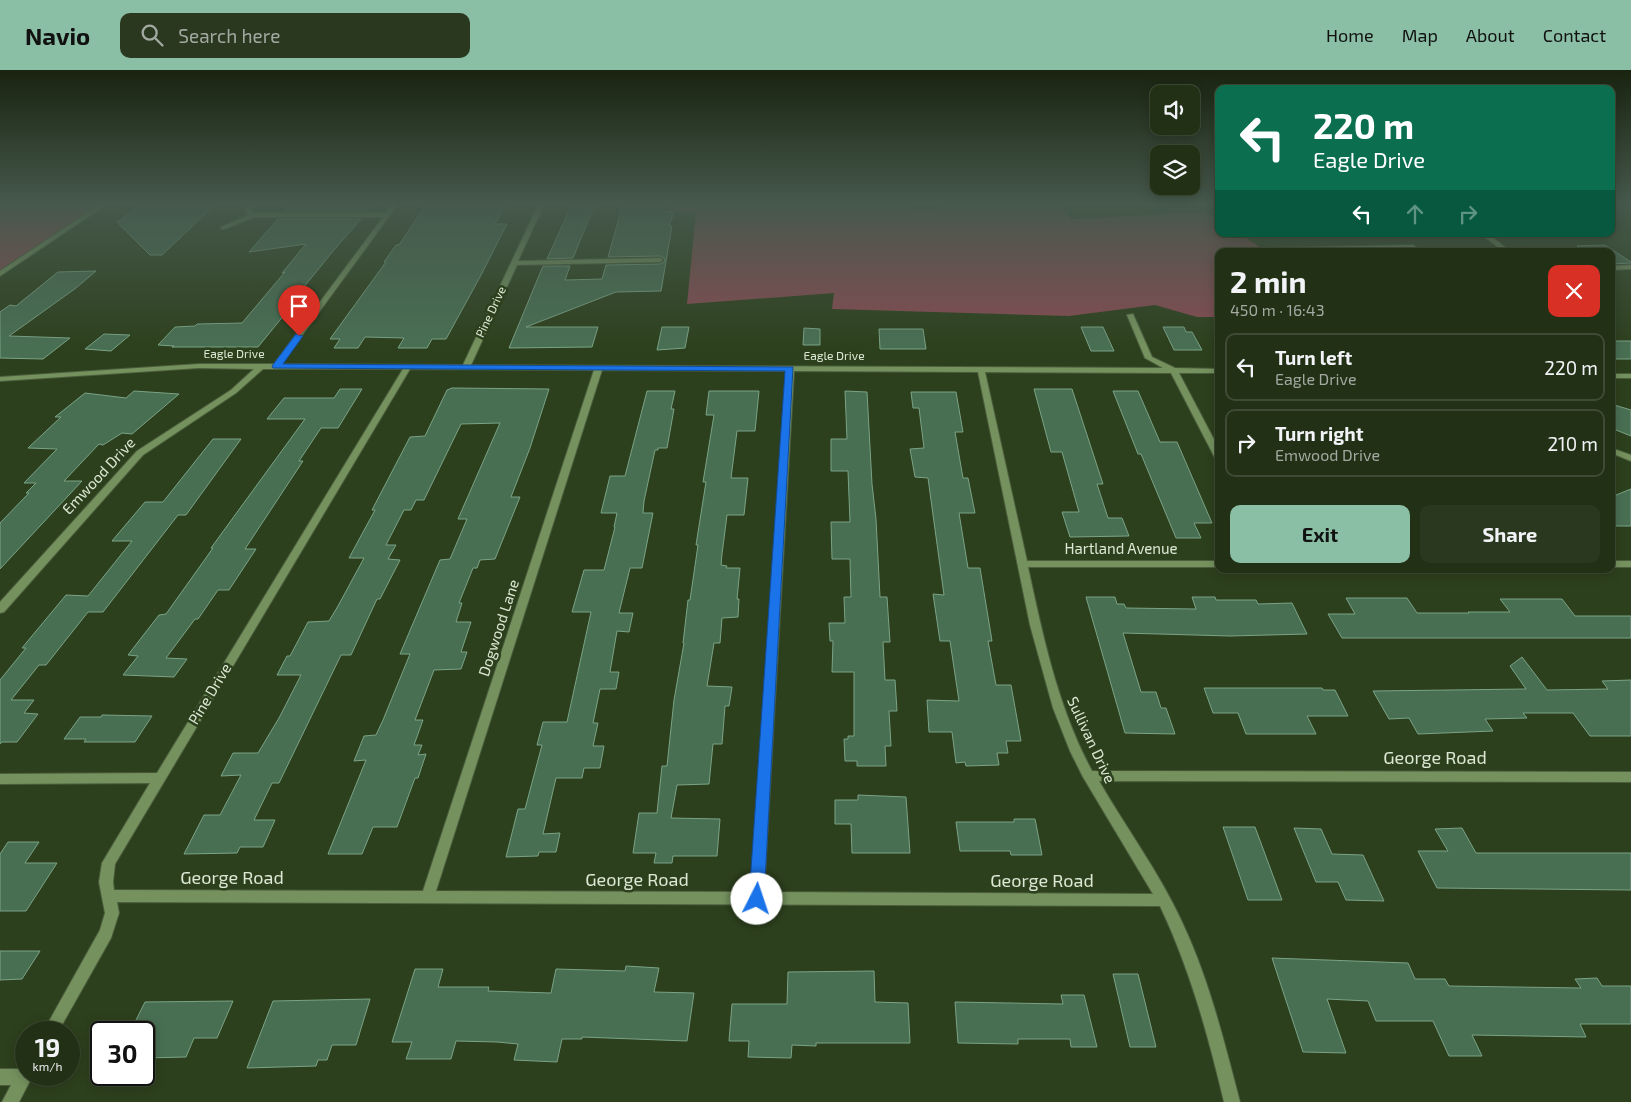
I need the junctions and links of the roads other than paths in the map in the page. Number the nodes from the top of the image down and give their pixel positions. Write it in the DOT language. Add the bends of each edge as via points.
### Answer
graph roads {
  1 [pos="34,251"];
  2 [pos="360,251"];
  3 [pos="520,251"];
  4 [pos="660,260"];
  5 [pos="514,263"];
  6 [pos="1631,267"];
  7 [pos="1615,268"];
  8 [pos="0,274"];
  9 [pos="1131,314"];
  10 [pos="261,366"];
  11 [pos="276,366"];
  12 [pos="408,367"];
  13 [pos="466,367"];
  14 [pos="599,368"];
  15 [pos="790,368"];
  16 [pos="981,370"];
  17 [pos="1174,371"];
  18 [pos="1215,371"];
  19 [pos="1615,376"];
  20 [pos="1631,376"];
  21 [pos="0,379"];
  22 [pos="1215,450"];
  23 [pos="1615,452"];
  24 [pos="1631,458"];
  25 [pos="1022,564"];
  26 [pos="1215,564"];
  27 [pos="1615,564"];
  28 [pos="1631,564"];
  29 [pos="0,609"];
  30 [pos="1089,776"];
  31 [pos="1631,777"];
  32 [pos="160,778"];
  33 [pos="0,779"];
  34 [pos="109,896"];
  35 [pos="427,898"];
  36 [pos="757,899"];
  37 [pos="1164,900"];
  38 [pos="56,1021"];
  39 [pos="15,1076"];
  40 [pos="0,1077"];
  41 [pos="19,1086"];
  42 [pos="10,1102"];
  43 [pos="1232,1102"];
  1 -- 8 [label="street"];
  2 -- 11 [label="street"];
  3 -- 5 [label="street, Pine Drive"];
  4 -- 5 [label="street"];
  5 -- 13 [label="street, Pine Drive"];
  6 -- 7 [label="street"];
  9 -- 17 [label="street" via="1149,358"];
  10 -- 11 [label="street, Eagle Drive"];
  10 -- 21 [label="street, Eagle Drive" via="149,368"];
  10 -- 29 [label="street, Emwood Drive" via="231,395 165,434 140,453"];
  11 -- 12 [label="street, Eagle Drive"];
  12 -- 13 [label="street, Eagle Drive"];
  12 -- 32 [label="street, Pine Drive"];
  13 -- 14 [label="street, Eagle Drive"];
  14 -- 15 [label="street, Eagle Drive"];
  14 -- 35 [label="street, Dogwood Lane"];
  15 -- 16 [label="street, Eagle Drive"];
  15 -- 36 [label="street"];
  16 -- 17 [label="street, Eagle Drive"];
  16 -- 25 [label="street, Sullivan Drive"];
  17 -- 18 [label="street, Eagle Drive"];
  17 -- 22 [label="street"];
  19 -- 20 [label="street"];
  23 -- 24 [label="street"];
  25 -- 26 [label="street, Hartland Avenue"];
  25 -- 30 [label="street, Sullivan Drive" via="1055,698"];
  27 -- 28 [label="street"];
  30 -- 31 [label="street, George Road"];
  30 -- 37 [label="street, Sullivan Drive"];
  32 -- 33 [label="street"];
  32 -- 34 [label="street, Pine Drive" via="110,863 106,882"];
  34 -- 35 [label="street, George Road"];
  34 -- 38 [label="street, Pine Drive" via="112,913 106,932"];
  35 -- 36 [label="street, George Road"];
  36 -- 37 [label="street, George Road"];
  37 -- 43 [label="street, Sullivan Drive" via="1186,945 1206,999"];
  39 -- 40 [label="street"];
  41 -- 42 [label="street"];
}
